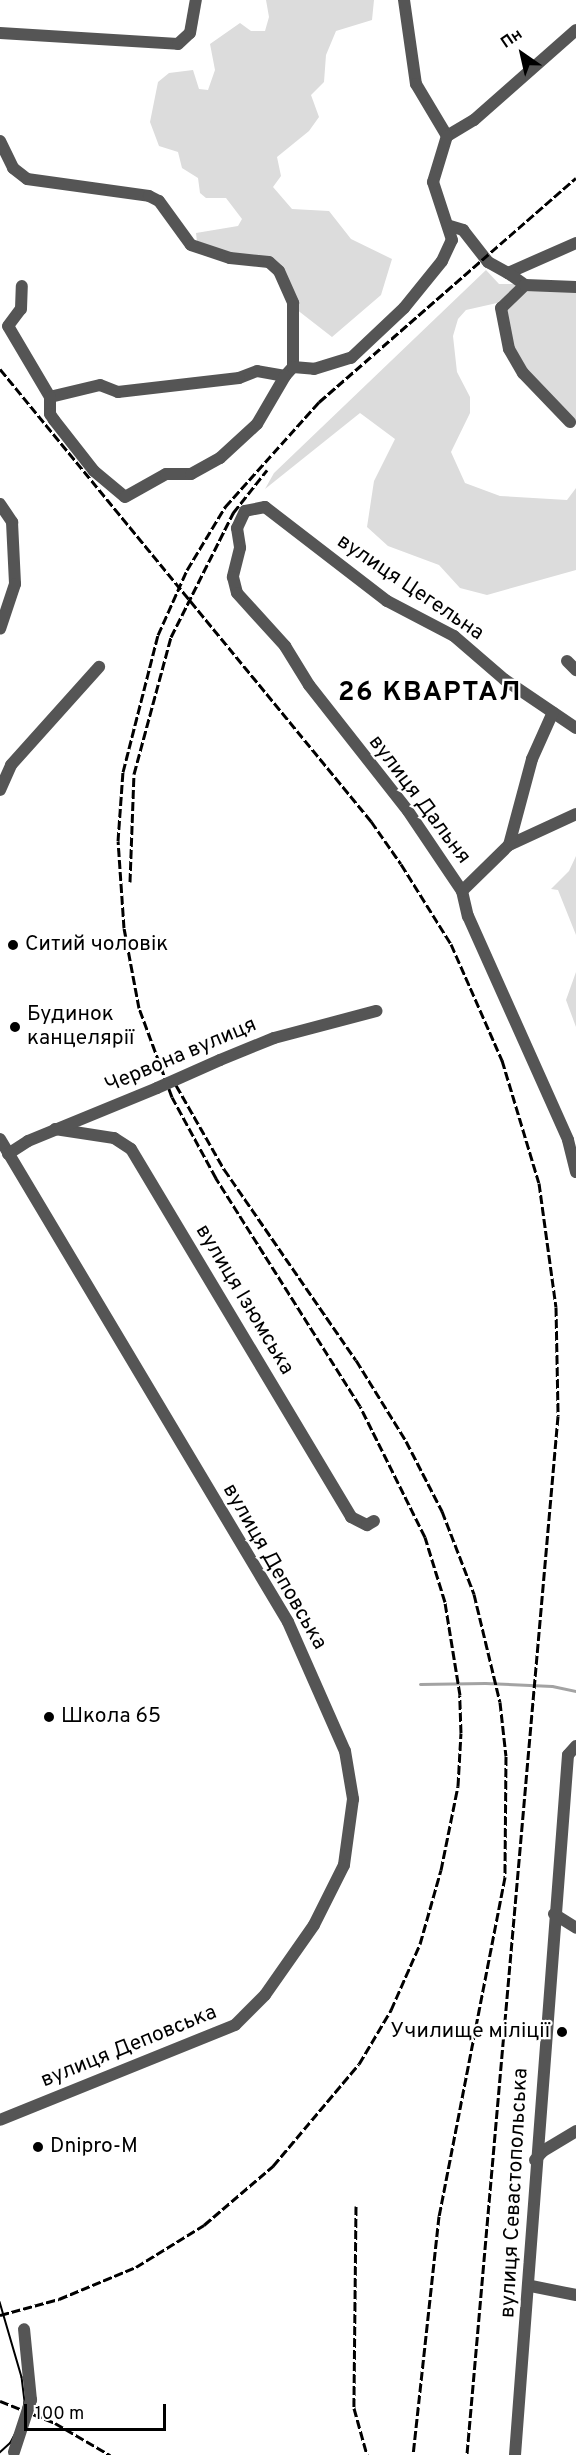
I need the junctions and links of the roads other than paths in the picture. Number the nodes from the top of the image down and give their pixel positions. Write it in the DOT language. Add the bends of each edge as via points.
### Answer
graph roads {
  1 [pos="196,0"];
  2 [pos="404,0"];
  3 [pos="576,30"];
  4 [pos="0,33"];
  5 [pos="447,136"];
  6 [pos="0,141"];
  7 [pos="450,226"];
  8 [pos="576,243"];
  9 [pos="508,273"];
  10 [pos="525,285"];
  11 [pos="22,286"];
  12 [pos="576,287"];
  13 [pos="289,372"];
  14 [pos="50,397"];
  15 [pos="570,422"];
  16 [pos="0,504"];
  17 [pos="251,508"];
  18 [pos="0,629"];
  19 [pos="99,667"];
  20 [pos="553,712"];
  21 [pos="576,728"];
  22 [pos="0,790"];
  23 [pos="576,814"];
  24 [pos="509,845"];
  25 [pos="462,891"];
  26 [pos="376,1011"];
  27 [pos="55,1130"];
  28 [pos="0,1139"];
  29 [pos="8,1154"];
  30 [pos="576,1172"];
  31 [pos="374,1521"];
  32 [pos="572,1750"];
  33 [pos="554,1914"];
  34 [pos="576,1928"];
  35 [pos="0,2120"];
  36 [pos="576,2131"];
  37 [pos="535,2160"];
  38 [pos="531,2286"];
  39 [pos="576,2295"];
  40 [pos="24,2329"];
  41 [pos="14,2452"];
  42 [pos="516,2455"];
  1 -- 4 [label="street" via="190,33 178,44"];
  2 -- 5 [label="street" via="416,84"];
  3 -- 5 [label="street" via="474,120"];
  5 -- 7 [label="street" via="434,182"];
  6 -- 13 [label="street" via="13,168 27,178 149,196 159,201 191,245 230,258 269,262 279,271 293,303"];
  7 -- 9 [label="street" via="463,230 488,262"];
  7 -- 13 [label="street" via="452,240 436,270 404,308 351,358"];
  8 -- 9 [label="street"];
  9 -- 10 [label="street"];
  10 -- 12 [label="street"];
  10 -- 15 [label="street" via="501,308 509,349 523,373"];
  11 -- 14 [label="street" via="21,309 8,326"];
  13 -- 14 [label="street" via="257,371 239,378 118,392 100,385"];
  13 -- 14 [label="street" via="257,424 220,458 191,474 166,474 125,497 94,471 54,420"];
  16 -- 18 [label="street" via="12,522 15,584"];
  17 -- 20 [label="street, вулиця Цегельна" via="265,507 387,601 454,636 505,680"];
  17 -- 25 [label="street, вулиця Дальня" via="245,511 237,528 240,548 233,576 237,592 285,646 309,685 408,811"];
  19 -- 22 [label="street" via="10,765"];
  20 -- 21 [label="street, вулиця Цегельна"];
  20 -- 24 [label="street" via="532,759"];
  23 -- 24 [label="street"];
  24 -- 25 [label="street"];
  25 -- 30 [label="street, вулиця Дальня" via="468,916 568,1140"];
  26 -- 27 [label="street, Червона вулиця, bridge" via="274,1038"];
  27 -- 29 [label="street, Червона вулиця"];
  27 -- 31 [label="street, вулиця Ізюмська" via="114,1138 131,1149 351,1517 367,1525"];
  28 -- 29 [label="street, вулиця Деповська"];
  29 -- 35 [label="street, вулиця Деповська" via="288,1622 345,1751 353,1798 344,1865 314,1924 266,1995 234,2025"];
  32 -- 33 [label="street, вулиця Севастопольська"];
  33 -- 34 [label="street"];
  33 -- 37 [label="street, вулиця Севастопольська"];
  36 -- 37 [label="street"];
  37 -- 38 [label="street, вулиця Севастопольська"];
  38 -- 39 [label="street"];
  38 -- 42 [label="street, вулиця Севастопольська"];
  40 -- 41 [label="street, bridge" via="31,2400"];
}
